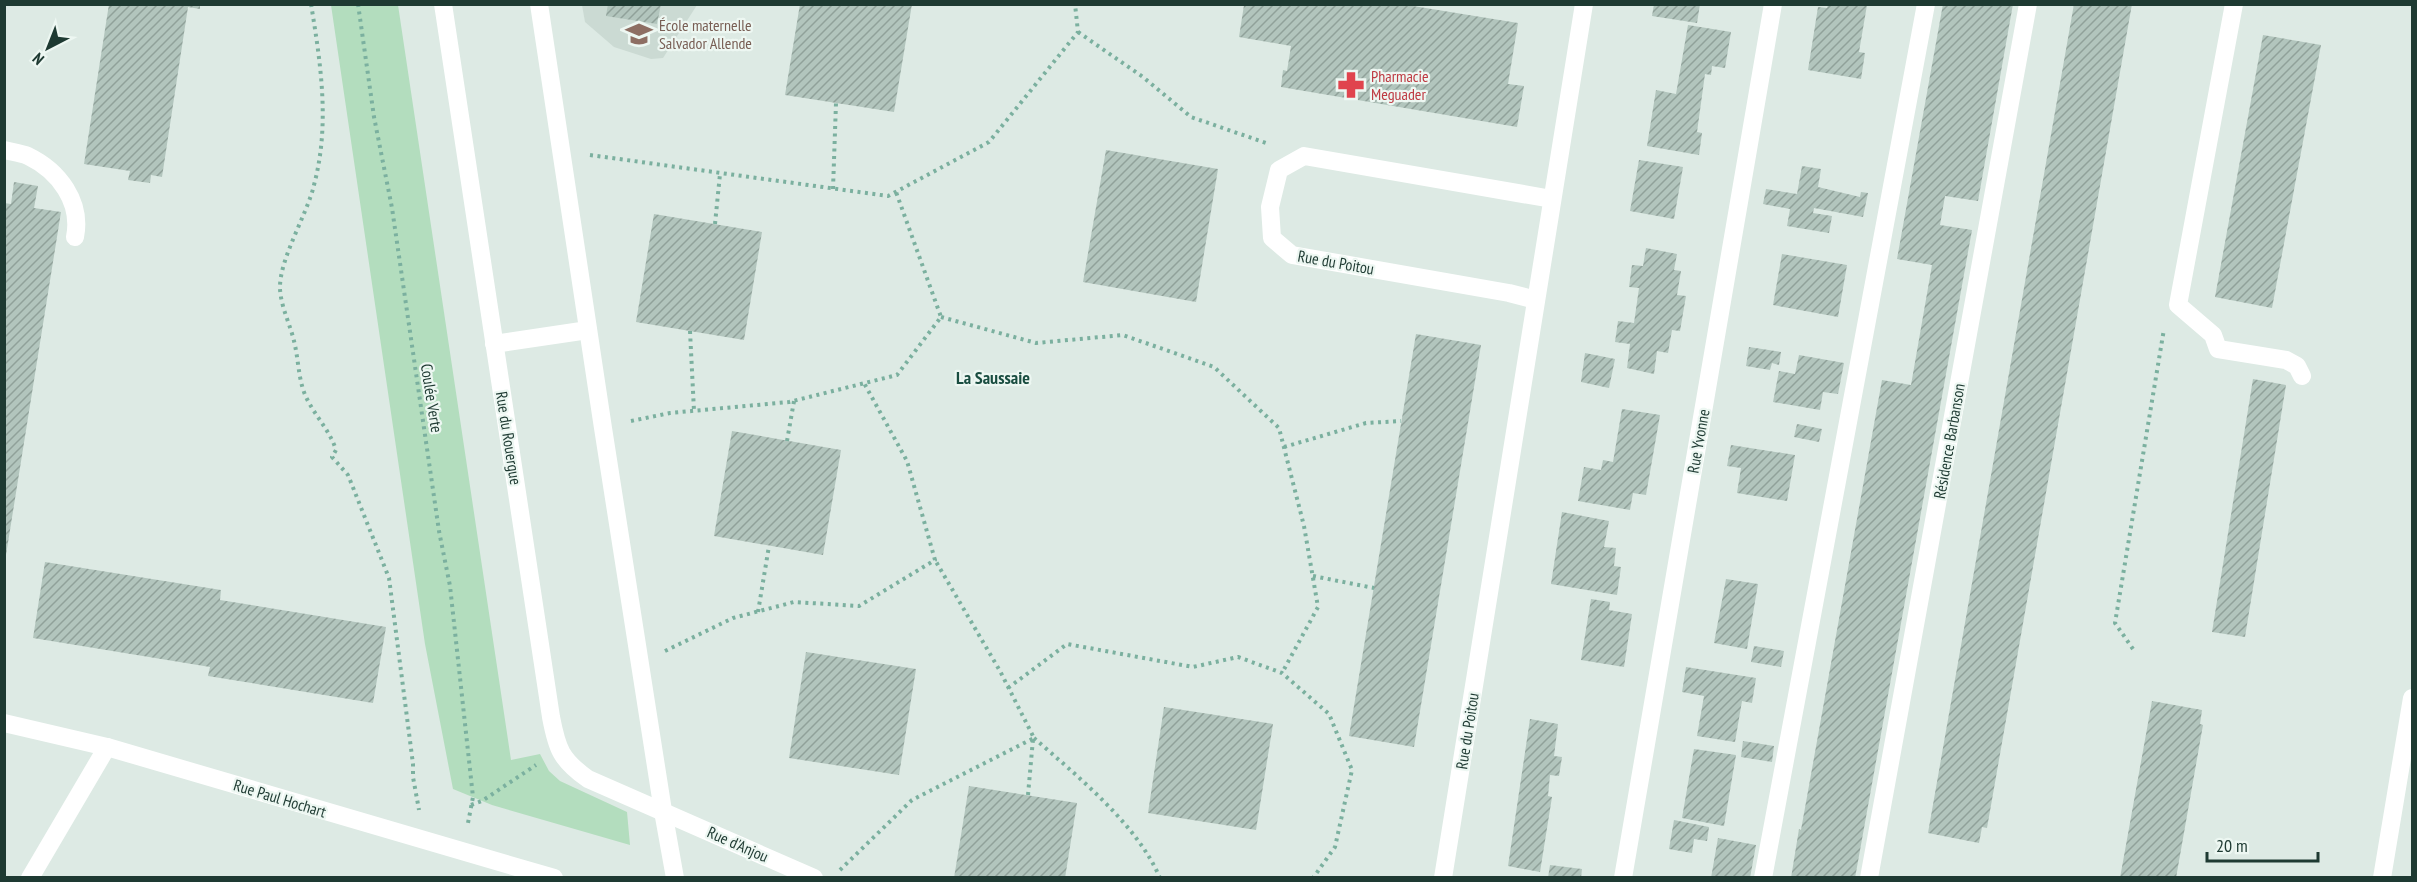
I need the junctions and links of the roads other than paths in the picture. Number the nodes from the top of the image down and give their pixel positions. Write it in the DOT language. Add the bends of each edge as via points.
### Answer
graph roads {
  1 [pos="443,4"];
  2 [pos="539,4"];
  3 [pos="1584,4"];
  4 [pos="1773,4"];
  5 [pos="1926,4"];
  6 [pos="2028,4"];
  7 [pos="2234,4"];
  8 [pos="4,150"];
  9 [pos="1552,199"];
  10 [pos="75,237"];
  11 [pos="1536,300"];
  12 [pos="588,330"];
  13 [pos="494,344"];
  14 [pos="2302,376"];
  15 [pos="2412,698"];
  16 [pos="4,723"];
  17 [pos="107,747"];
  18 [pos="663,811"];
  19 [pos="30,878"];
  20 [pos="554,878"];
  21 [pos="675,878"];
  22 [pos="814,878"];
  23 [pos="1443,878"];
  24 [pos="1623,878"];
  25 [pos="1763,878"];
  26 [pos="1869,878"];
  27 [pos="2382,878"];
  1 -- 13 [label="street, Rue du Rouergue"];
  2 -- 12 [label="street"];
  3 -- 9 [label="street, Rue du Poitou"];
  4 -- 24 [label="street, Rue Yvonne"];
  5 -- 25 [label="street"];
  6 -- 26 [label="street, Résidence Barbanson"];
  7 -- 14 [label="street" via="2178,305 2213,335 2218,349 2286,360 2297,366"];
  8 -- 10 [label="street" via="28,156 68,190 75,209"];
  9 -- 11 [label="street, Rue du Poitou"];
  9 -- 11 [label="street, Rue du Poitou" via="1304,156 1279,170 1270,207 1272,238 1292,255"];
  11 -- 23 [label="street, Rue du Poitou"];
  12 -- 13 [label="street"];
  12 -- 18 [label="street"];
  13 -- 18 [label="street, Rue du Rouergue" via="551,717 560,751 568,765 588,779"];
  15 -- 27 [label="street"];
  16 -- 17 [label="street, Rue Paul Hochart"];
  17 -- 19 [label="street"];
  17 -- 20 [label="street, Rue Paul Hochart"];
  18 -- 21 [label="street"];
  18 -- 22 [label="street, Rue d'Anjou"];
}
